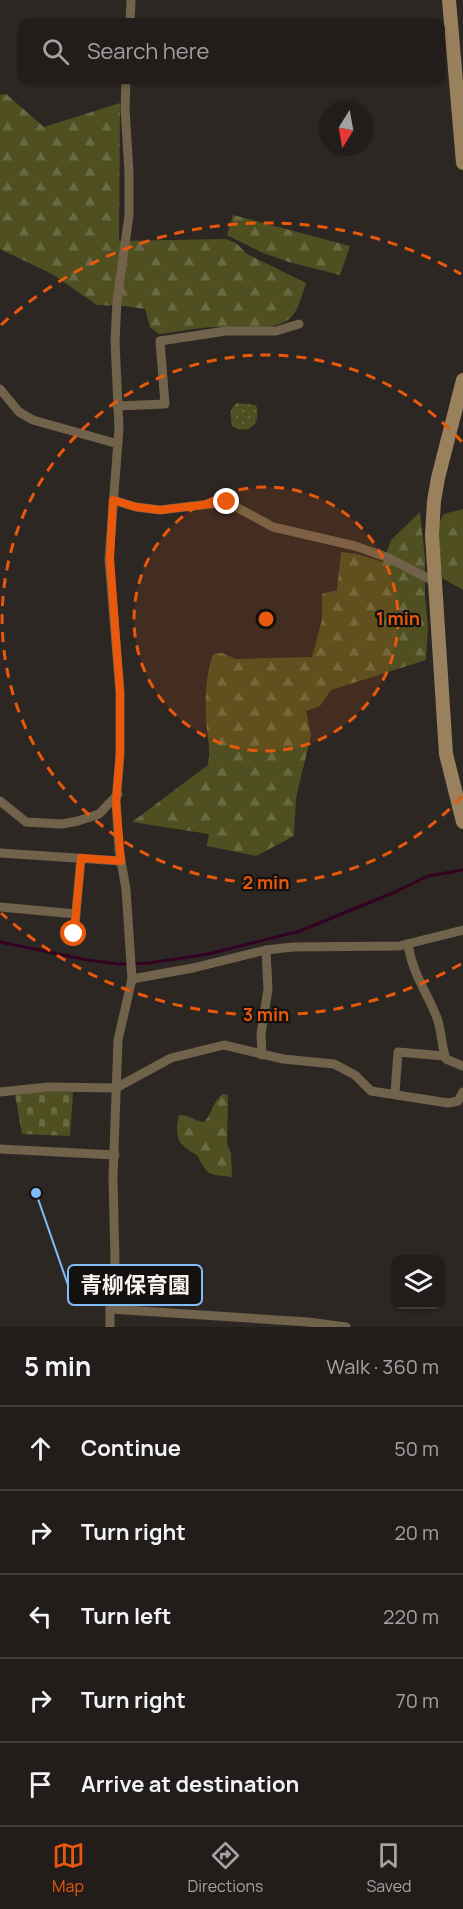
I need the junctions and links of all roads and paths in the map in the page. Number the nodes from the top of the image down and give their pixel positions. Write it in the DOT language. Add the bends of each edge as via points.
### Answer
graph roads {
  1 [pos="131,0"];
  2 [pos="449,0"];
  3 [pos="129,18"];
  4 [pos="126,84"];
  5 [pos="463,163"];
  6 [pos="299,324"];
  7 [pos="463,380"];
  8 [pos="0,389"];
  9 [pos="117,406"];
  10 [pos="458,412"];
  11 [pos="118,444"];
  12 [pos="113,500"];
  13 [pos="435,582"];
  14 [pos="118,794"];
  15 [pos="0,801"];
  16 [pos="463,822"];
  17 [pos="0,853"];
  18 [pos="81,858"];
  19 [pos="121,861"];
  20 [pos="0,907"];
  21 [pos="76,914"];
  22 [pos="463,930"];
  23 [pos="74,934"];
  24 [pos="408,944"];
  25 [pos="266,950"];
  26 [pos="131,976"];
  27 [pos="262,1055"];
  28 [pos="444,1056"];
  29 [pos="463,1066"];
  30 [pos="116,1088"];
  31 [pos="0,1092"];
  32 [pos="463,1092"];
  33 [pos="395,1093"];
  34 [pos="0,1149"];
  35 [pos="115,1155"];
  36 [pos="110,1309"];
  37 [pos="110,1327"];
  38 [pos="346,1327"];
  1 -- 3 [label="street"];
  2 -- 5 [label="street"];
  4 -- 9 [label="street" via="129,215 117,301"];
  6 -- 9 [label="street" via="276,330 226,331 160,341 165,404"];
  7 -- 10 [label="street"];
  8 -- 11 [label="street" via="19,412 33,420"];
  9 -- 11 [label="street"];
  10 -- 13 [label="street" via="434,501"];
  11 -- 12 [label="street"];
  12 -- 13 [label="street" via="160,510 227,502 273,527 355,546"];
  12 -- 14 [label="street" via="110,559 120,692"];
  13 -- 16 [label="street" via="446,754"];
  14 -- 15 [label="street" via="99,814 62,824 26,822"];
  14 -- 19 [label="street"];
  17 -- 18 [label="street"];
  18 -- 19 [label="street"];
  18 -- 21 [label="street"];
  19 -- 26 [label="street"];
  20 -- 21 [label="street"];
  21 -- 23 [label="street"];
  22 -- 24 [label="street"];
  24 -- 25 [label="street"];
  24 -- 28 [label="street" via="411,965 442,1033"];
  25 -- 26 [label="street" via="193,968"];
  25 -- 27 [label="street" via="268,989"];
  26 -- 30 [label="street" via="118,1040"];
  27 -- 30 [label="street" via="218,1045 171,1058"];
  27 -- 33 [label="street" via="334,1064 355,1075 371,1091"];
  28 -- 29 [label="street"];
  28 -- 33 [label="street" via="398,1052"];
  30 -- 31 [label="street" via="48,1087"];
  30 -- 35 [label="street"];
  32 -- 33 [label="street" via="458,1101 448,1103"];
  34 -- 35 [label="street"];
  35 -- 36 [label="street" via="116,1261"];
  36 -- 37 [label="street"];
  36 -- 38 [label="street"];
}
